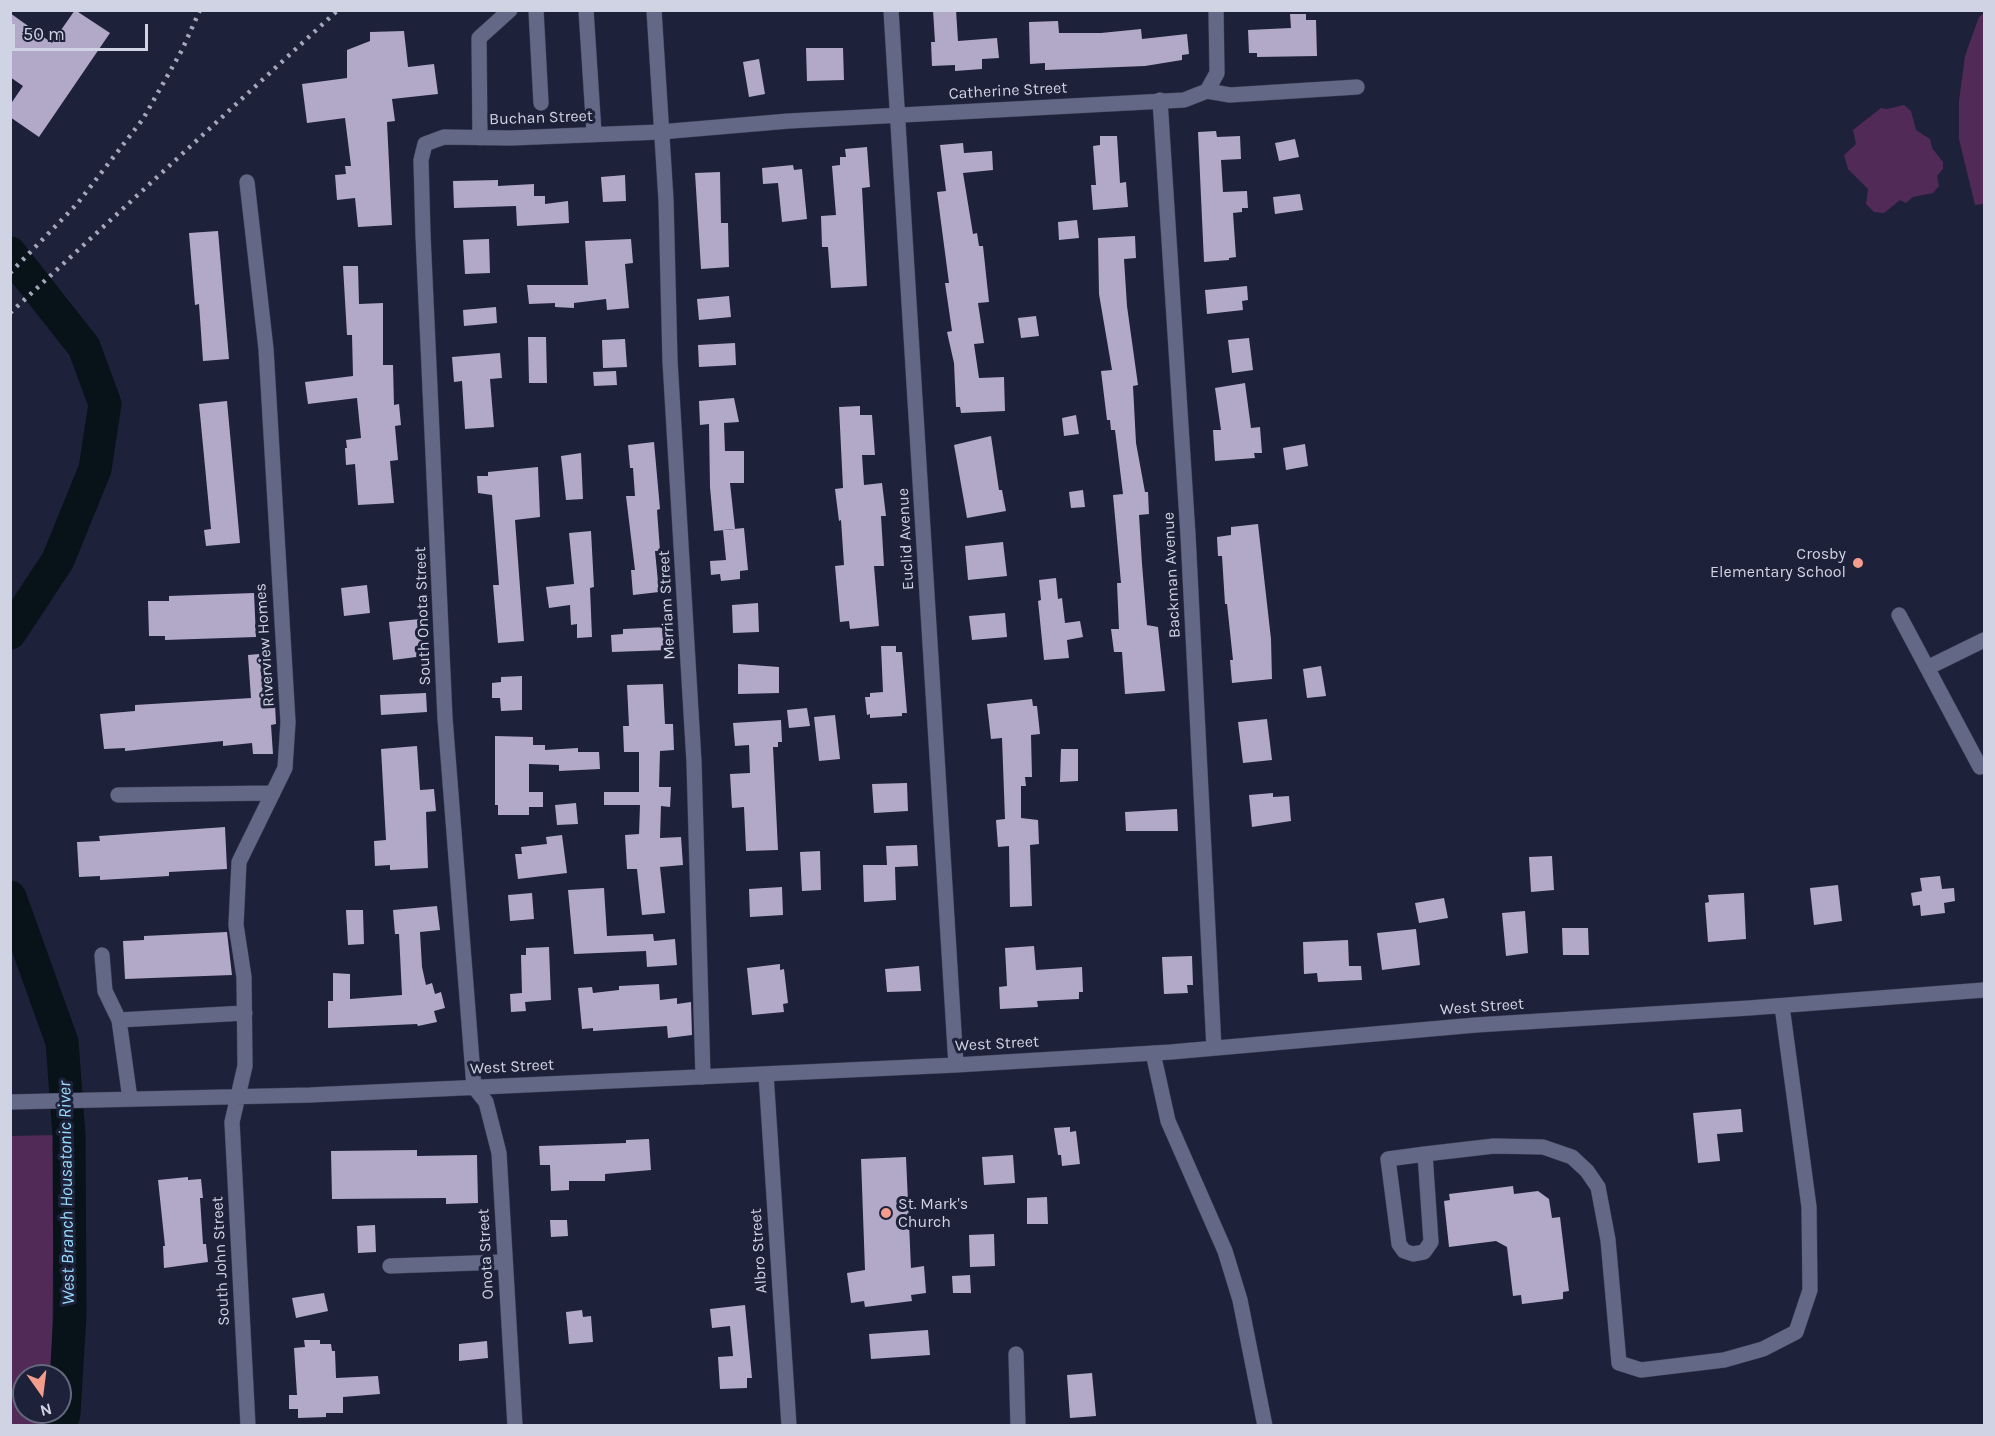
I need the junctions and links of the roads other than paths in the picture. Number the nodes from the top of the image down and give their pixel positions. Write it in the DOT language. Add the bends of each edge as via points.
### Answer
graph roads {
  1 [pos="510,10"];
  2 [pos="536,10"];
  3 [pos="586,10"];
  4 [pos="654,10"];
  5 [pos="891,10"];
  6 [pos="1216,10"];
  7 [pos="1357,87"];
  8 [pos="1207,92"];
  9 [pos="1160,100"];
  10 [pos="541,103"];
  11 [pos="897,114"];
  12 [pos="660,132"];
  13 [pos="594,133"];
  14 [pos="480,138"];
  15 [pos="425,144"];
  16 [pos="247,182"];
  17 [pos="1899,615"];
  18 [pos="1984,640"];
  19 [pos="1929,668"];
  20 [pos="1980,767"];
  21 [pos="273,793"];
  22 [pos="117,795"];
  23 [pos="102,955"];
  24 [pos="1984,990"];
  25 [pos="1782,1006"];
  26 [pos="244,1013"];
  27 [pos="119,1020"];
  28 [pos="1214,1048"];
  29 [pos="1153,1053"];
  30 [pos="956,1065"];
  31 [pos="766,1074"];
  32 [pos="703,1077"];
  33 [pos="474,1087"];
  34 [pos="238,1096"];
  35 [pos="130,1099"];
  36 [pos="10,1102"];
  37 [pos="1425,1154"];
  38 [pos="503,1262"];
  39 [pos="390,1266"];
  40 [pos="1016,1354"];
  41 [pos="248,1425"];
  42 [pos="515,1425"];
  43 [pos="789,1425"];
  44 [pos="1018,1425"];
  45 [pos="1265,1425"];
  1 -- 14 [label="street" via="480,38"];
  2 -- 10 [label="street"];
  3 -- 13 [label="street"];
  4 -- 12 [label="street, Merriam Street"];
  5 -- 11 [label="street, Euclid Avenue"];
  6 -- 8 [label="street" via="1217,73"];
  7 -- 8 [label="street, Catherine Street" via="1230,95"];
  8 -- 9 [label="street, Catherine Street" via="1184,100"];
  9 -- 11 [label="street, Catherine Street"];
  9 -- 28 [label="street, Backman Avenue" via="1188,535"];
  11 -- 12 [label="street, Catherine Street"];
  11 -- 30 [label="street, Euclid Avenue"];
  12 -- 13 [label="street, Buchan Street"];
  12 -- 32 [label="street, Merriam Street" via="694,762"];
  13 -- 14 [label="street, Buchan Street"];
  14 -- 15 [label="street, Buchan Street" via="444,137"];
  15 -- 33 [label="street, South Onota Street" via="421,160 423,235 445,718"];
  16 -- 21 [label="street, Riverview Homes" via="266,349 288,722 285,768"];
  17 -- 19 [label="street"];
  18 -- 19 [label="street"];
  19 -- 20 [label="street"];
  21 -- 22 [label="street"];
  21 -- 26 [label="street, Riverview Homes" via="239,862 236,925 244,977"];
  23 -- 27 [label="street" via="105,991"];
  24 -- 25 [label="street, West Street"];
  25 -- 28 [label="street, West Street" via="1476,1025"];
  25 -- 37 [label="street" via="1809,1206 1810,1290 1796,1332 1763,1349 1724,1360 1641,1370 1619,1363 1608,1240 1598,1187 1587,1171 1572,1157 1543,1147 1494,1146"];
  26 -- 27 [label="street"];
  26 -- 34 [label="street, Riverview Homes" via="246,1066"];
  27 -- 35 [label="street"];
  28 -- 29 [label="street, West Street"];
  29 -- 30 [label="street, West Street"];
  29 -- 45 [label="street" via="1168,1121 1225,1251 1240,1300"];
  30 -- 31 [label="street, West Street"];
  31 -- 32 [label="street, West Street"];
  31 -- 43 [label="street, Albro Street"];
  32 -- 33 [label="street, West Street"];
  33 -- 34 [label="street, West Street"];
  33 -- 38 [label="street, Onota Street" via="486,1102 499,1153"];
  34 -- 35 [label="street, West Street"];
  34 -- 41 [label="street, South John Street" via="232,1128"];
  35 -- 36 [label="street, West Street"];
  37 -- 37 [label="street" via="1431,1242 1424,1252 1413,1254 1398,1244 1388,1159"];
  38 -- 39 [label="street"];
  38 -- 42 [label="street, Onota Street"];
  40 -- 44 [label="street"];
}
